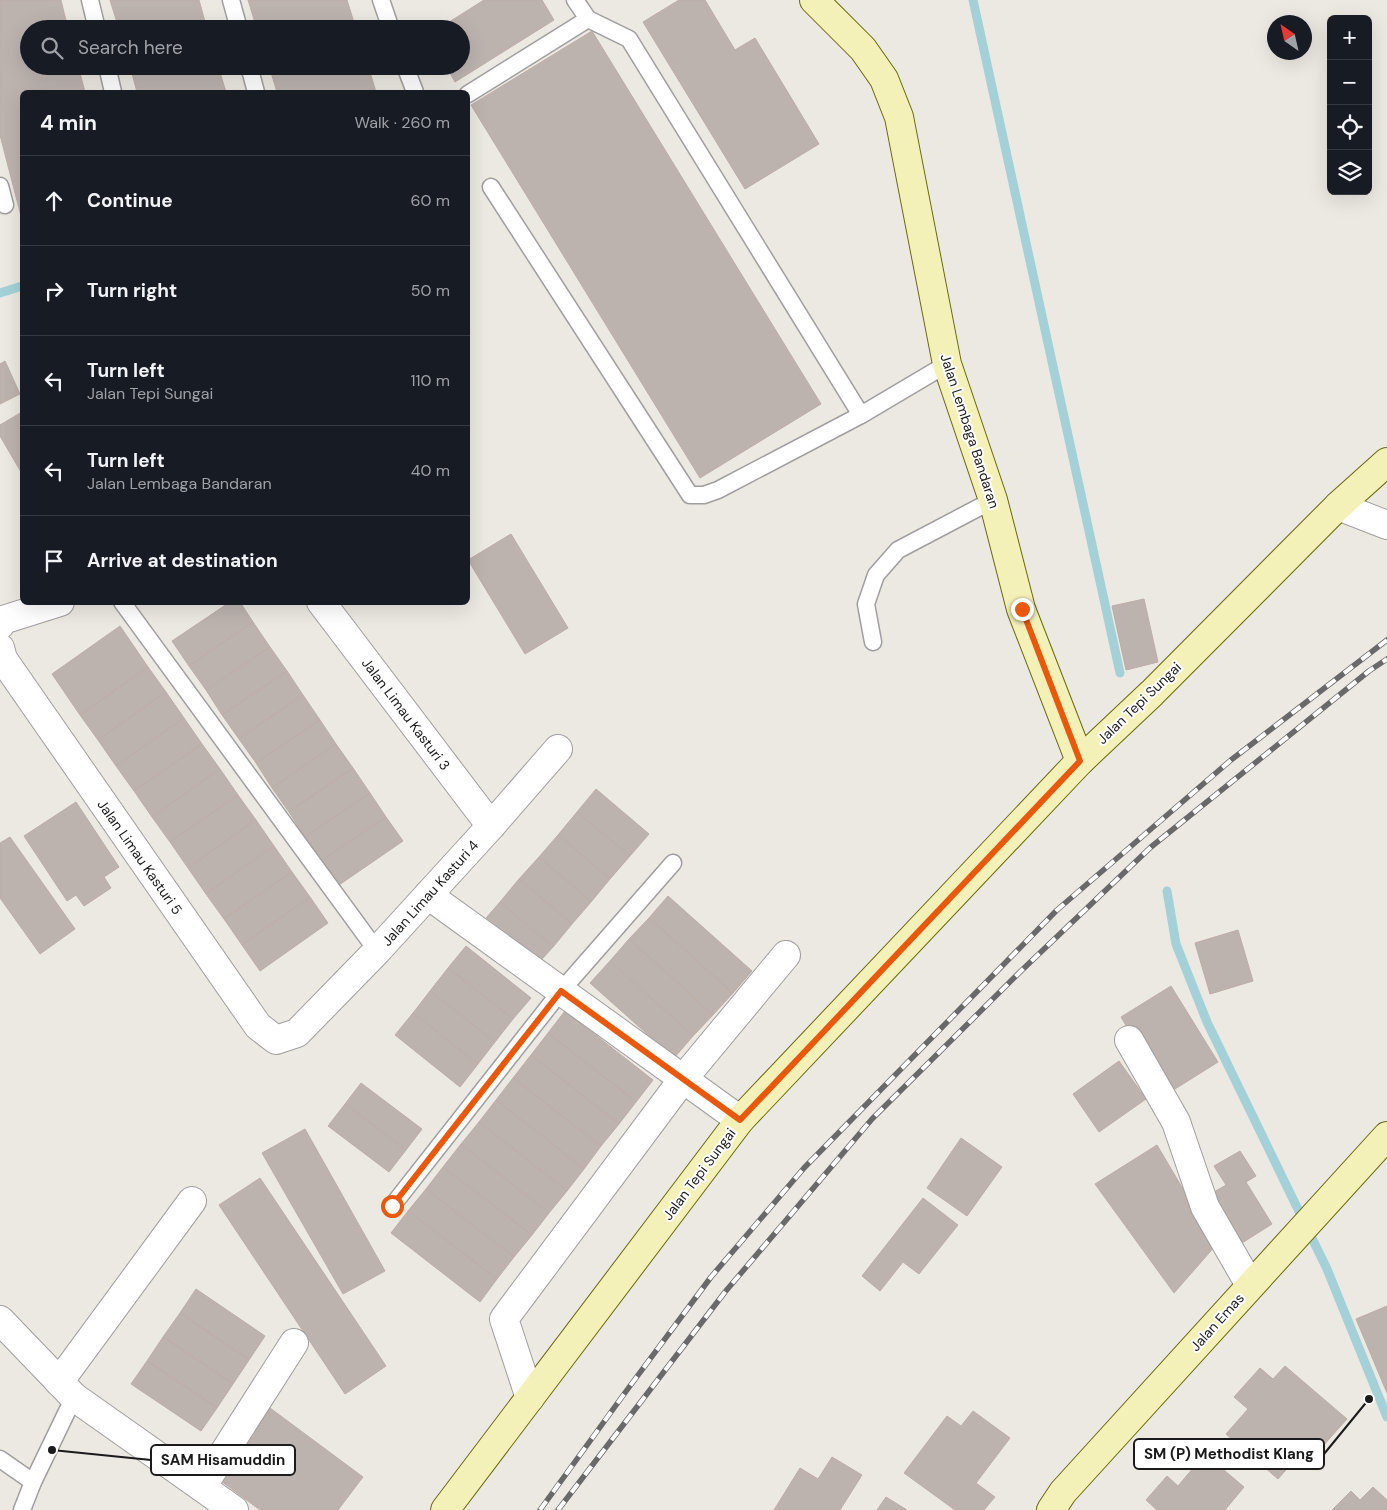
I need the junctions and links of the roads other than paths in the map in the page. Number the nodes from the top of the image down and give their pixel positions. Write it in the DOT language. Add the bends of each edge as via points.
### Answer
graph roads {
  1 [pos="90,0"];
  2 [pos="231,0"];
  3 [pos="381,0"];
  4 [pos="575,0"];
  5 [pos="814,0"];
  6 [pos="588,19"];
  7 [pos="95,20"];
  8 [pos="237,20"];
  9 [pos="388,20"];
  10 [pos="109,75"];
  11 [pos="251,75"];
  12 [pos="408,75"];
  13 [pos="113,90"];
  14 [pos="255,90"];
  15 [pos="414,90"];
  16 [pos="470,93"];
  17 [pos="0,186"];
  18 [pos="491,187"];
  19 [pos="5,205"];
  20 [pos="947,364"];
  21 [pos="861,415"];
  22 [pos="1387,462"];
  23 [pos="993,500"];
  24 [pos="1338,506"];
  25 [pos="1387,525"];
  26 [pos="52,605"];
  27 [pos="124,605"];
  28 [pos="323,605"];
  29 [pos="1,623"];
  30 [pos="873,642"];
  31 [pos="0,648"];
  32 [pos="558,749"];
  33 [pos="1080,761"];
  34 [pos="491,826"];
  35 [pos="673,863"];
  36 [pos="428,895"];
  37 [pos="377,951"];
  38 [pos="786,955"];
  39 [pos="561,991"];
  40 [pos="297,1033"];
  41 [pos="1129,1040"];
  42 [pos="683,1078"];
  43 [pos="740,1120"];
  44 [pos="1387,1136"];
  45 [pos="192,1201"];
  46 [pos="392,1206"];
  47 [pos="1250,1285"];
  48 [pos="0,1320"];
  49 [pos="294,1343"];
  50 [pos="66,1389"];
  51 [pos="530,1398"];
  52 [pos="0,1459"];
  53 [pos="33,1482"];
  54 [pos="202,1487"];
  55 [pos="22,1510"];
  56 [pos="234,1510"];
  57 [pos="445,1510"];
  58 [pos="1051,1510"];
  1 -- 7 [label="lane"];
  2 -- 8 [label="lane"];
  3 -- 9 [label="lane"];
  4 -- 6 [label="lane"];
  5 -- 20 [label="main road, Jalan Lembaga Bandaran" via="863,49 884,79 899,117"];
  6 -- 16 [label="lane"];
  6 -- 21 [label="lane" via="629,38"];
  10 -- 13 [label="lane"];
  11 -- 14 [label="lane"];
  12 -- 15 [label="lane"];
  17 -- 19 [label="lane"];
  18 -- 21 [label="lane" via="690,495 718,490"];
  20 -- 21 [label="lane"];
  20 -- 23 [label="main road, Jalan Lembaga Bandaran"];
  22 -- 24 [label="main road, Jalan Tepi Sungai"];
  23 -- 30 [label="lane" via="898,550 876,575 866,604"];
  23 -- 33 [label="main road, Jalan Lembaga Bandaran" via="1022,609"];
  24 -- 25 [label="street"];
  24 -- 33 [label="main road, Jalan Tepi Sungai"];
  26 -- 29 [label="street"];
  27 -- 37 [label="lane"];
  28 -- 34 [label="street, Jalan Limau Kasturi 3"];
  31 -- 40 [label="street, Jalan Limau Kasturi 5" via="3,659 258,1026 276,1040"];
  32 -- 34 [label="street, Jalan Limau Kasturi 4"];
  33 -- 43 [label="main road, Jalan Tepi Sungai"];
  34 -- 36 [label="street, Jalan Limau Kasturi 4"];
  35 -- 39 [label="lane"];
  36 -- 37 [label="street, Jalan Limau Kasturi 4"];
  36 -- 39 [label="street"];
  37 -- 40 [label="street, Jalan Limau Kasturi 4"];
  38 -- 42 [label="street"];
  39 -- 42 [label="street"];
  39 -- 46 [label="lane"];
  41 -- 47 [label="street" via="1176,1122 1205,1208"];
  42 -- 43 [label="street"];
  42 -- 51 [label="street" via="504,1319"];
  43 -- 51 [label="main road, Jalan Tepi Sungai"];
  44 -- 47 [label="main road, Jalan Emas"];
  45 -- 50 [label="street"];
  47 -- 58 [label="main road, Jalan Emas" via="1063,1492"];
  48 -- 50 [label="street"];
  49 -- 54 [label="street"];
  50 -- 53 [label="lane"];
  50 -- 54 [label="street"];
  51 -- 57 [label="main road, Jalan Tepi Sungai"];
  52 -- 53 [label="lane"];
  53 -- 55 [label="lane"];
  54 -- 56 [label="street"];
}
